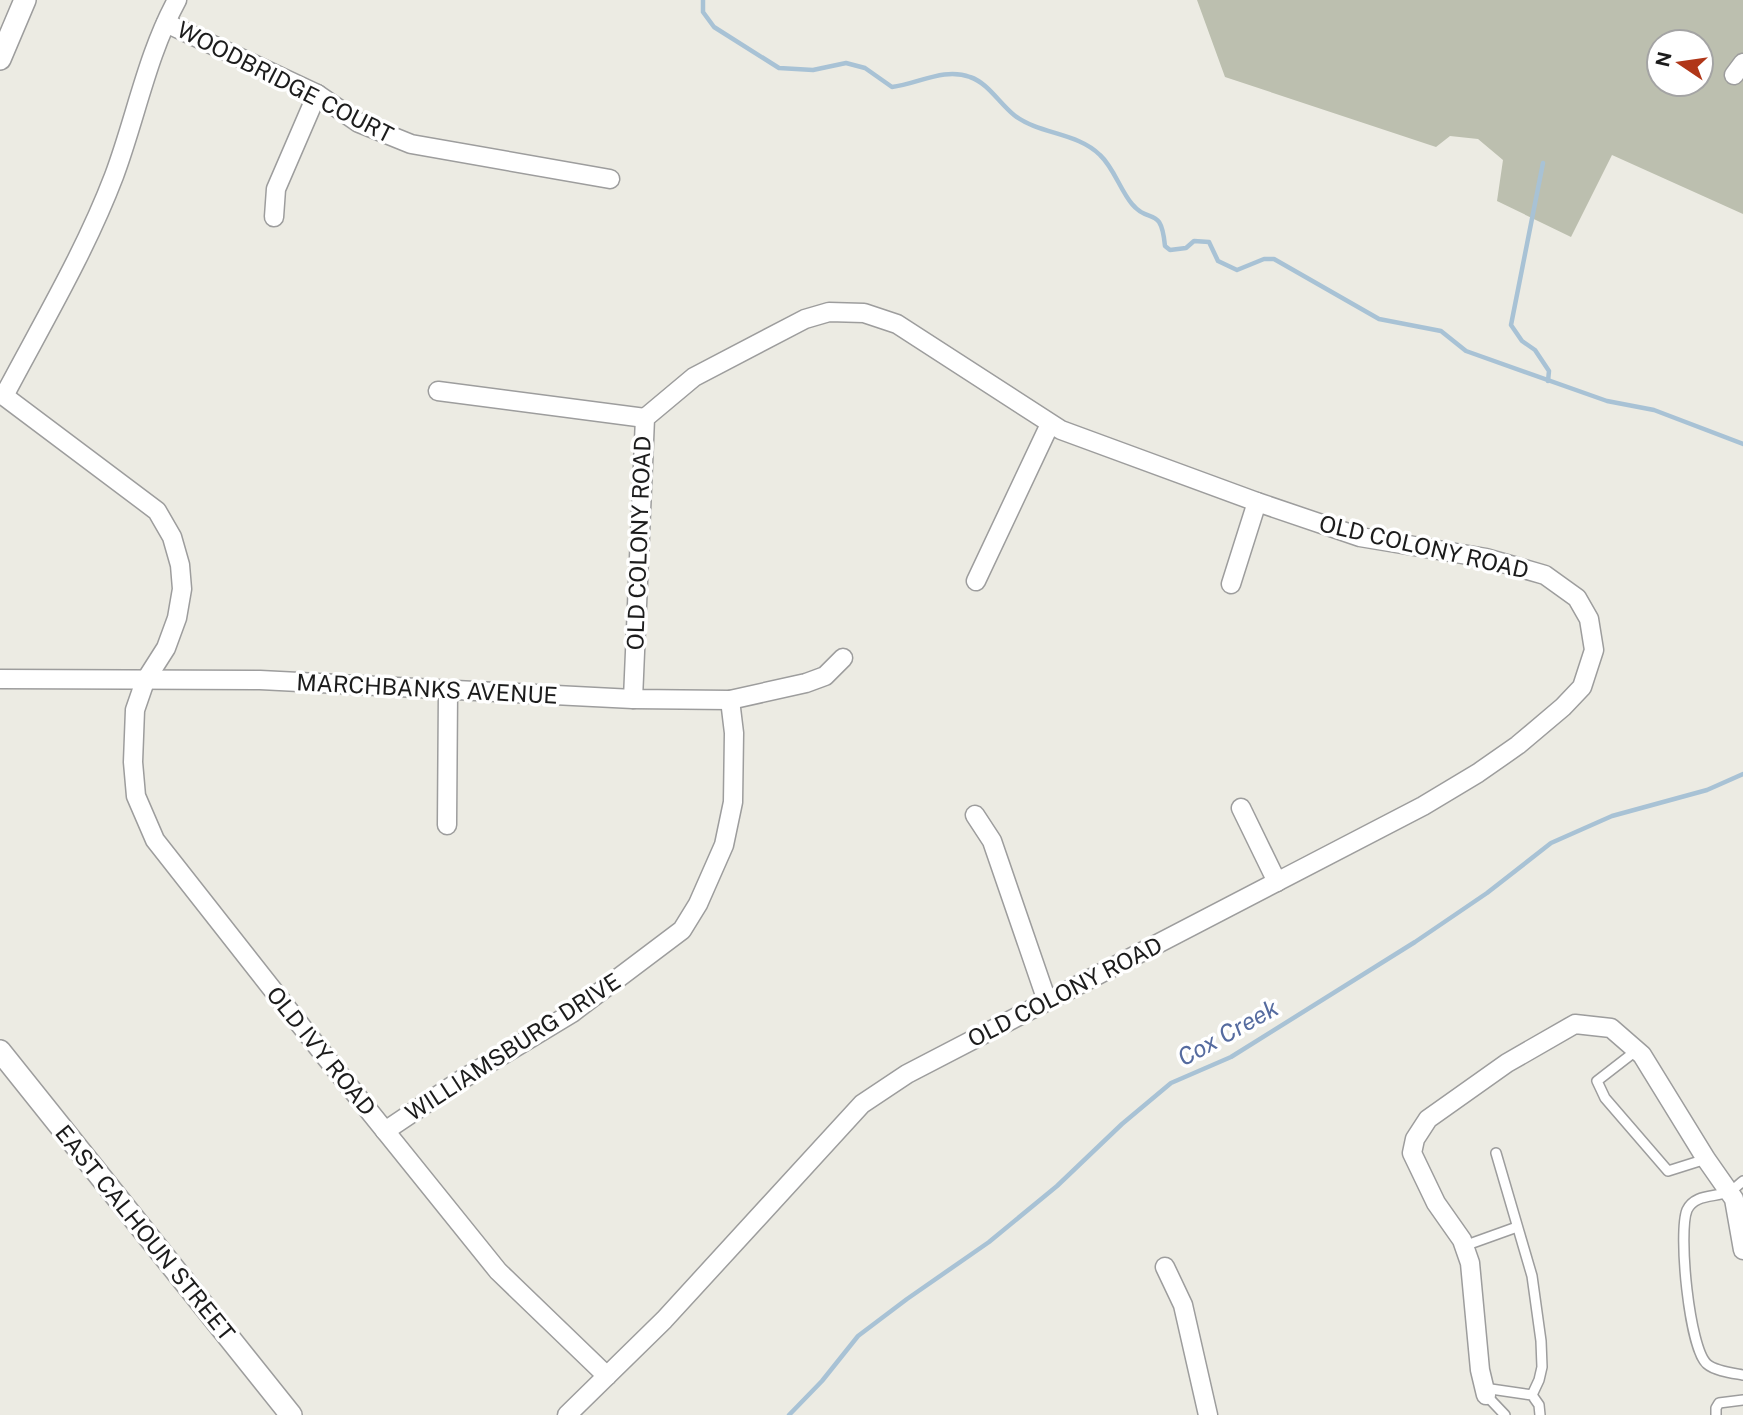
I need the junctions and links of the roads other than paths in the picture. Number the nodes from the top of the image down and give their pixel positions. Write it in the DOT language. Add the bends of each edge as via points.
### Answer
graph roads {
  1 [pos="25,0"];
  2 [pos="177,0"];
  3 [pos="166,23"];
  4 [pos="0,59"];
  5 [pos="317,94"];
  6 [pos="610,179"];
  7 [pos="274,217"];
  8 [pos="438,391"];
  9 [pos="2,395"];
  10 [pos="645,418"];
  11 [pos="1050,424"];
  12 [pos="1257,502"];
  13 [pos="976,581"];
  14 [pos="1231,584"];
  15 [pos="843,658"];
  16 [pos="0,679"];
  17 [pos="145,681"];
  18 [pos="448,691"];
  19 [pos="633,699"];
  20 [pos="730,699"];
  21 [pos="1241,808"];
  22 [pos="975,815"];
  23 [pos="447,825"];
  24 [pos="1277,882"];
  25 [pos="1047,1001"];
  26 [pos="1637,1050"];
  27 [pos="0,1051"];
  28 [pos="385,1131"];
  29 [pos="1496,1153"];
  30 [pos="1706,1159"];
  31 [pos="1736,1186"];
  32 [pos="1517,1227"];
  33 [pos="1464,1246"];
  34 [pos="1743,1250"];
  35 [pos="1165,1267"];
  36 [pos="1743,1375"];
  37 [pos="607,1376"];
  38 [pos="1485,1392"];
  39 [pos="1532,1395"];
  40 [pos="1743,1400"];
  41 [pos="291,1415"];
  42 [pos="567,1415"];
  43 [pos="1208,1415"];
  44 [pos="1505,1415"];
  45 [pos="1540,1415"];
  46 [pos="1716,1415"];
  1 -- 4 [label="street"];
  2 -- 3 [label="street"];
  3 -- 5 [label="street, WOODBRIDGE COURT"];
  3 -- 9 [label="street" via="113,179 71,270"];
  5 -- 6 [label="street, WOODBRIDGE COURT" via="359,123 411,144"];
  5 -- 7 [label="street" via="276,189"];
  8 -- 10 [label="street"];
  9 -- 17 [label="street, OLD IVY ROAD" via="156,511 172,537 182,589 177,618 166,648"];
  10 -- 11 [label="street, OLD COLONY ROAD" via="694,377 805,318 846,311 897,324"];
  10 -- 19 [label="street, OLD COLONY ROAD"];
  11 -- 12 [label="street, OLD COLONY ROAD"];
  11 -- 13 [label="street"];
  12 -- 14 [label="street"];
  12 -- 24 [label="street, OLD COLONY ROAD" via="1360,537 1486,558 1545,575 1577,598 1589,619 1594,650 1582,687 1518,745 1423,806"];
  15 -- 20 [label="street, MARCHBANKS AVENUE" via="825,676 806,684"];
  16 -- 17 [label="street, MARCHBANKS AVENUE"];
  17 -- 18 [label="street, MARCHBANKS AVENUE" via="260,680"];
  17 -- 28 [label="street, OLD IVY ROAD" via="135,710 133,762 136,796 155,839"];
  18 -- 19 [label="street, MARCHBANKS AVENUE"];
  18 -- 23 [label="street"];
  19 -- 20 [label="street, MARCHBANKS AVENUE"];
  20 -- 28 [label="street, WILLIAMSBURG DRIVE" via="733,802 724,845 682,930 572,1013"];
  21 -- 24 [label="street"];
  22 -- 25 [label="street" via="992,841"];
  24 -- 25 [label="street, OLD COLONY ROAD"];
  25 -- 37 [label="street, OLD COLONY ROAD" via="907,1074 862,1104"];
  26 -- 30 [label="street"];
  26 -- 30 [label="lane" via="1597,1081 1605,1098 1668,1171"];
  26 -- 33 [label="street" via="1611,1028 1575,1024 1507,1063 1428,1119 1412,1153"];
  27 -- 41 [label="street, EAST CALHOUN STREET"];
  28 -- 37 [label="street, OLD IVY ROAD" via="498,1271"];
  29 -- 32 [label="lane"];
  30 -- 31 [label="street"];
  31 -- 34 [label="street"];
  31 -- 36 [label="lane" via="1690,1206 1684,1230 1691,1325 1701,1355 1707,1365"];
  32 -- 33 [label="lane"];
  32 -- 39 [label="lane" via="1532,1276 1541,1340 1542,1367"];
  33 -- 38 [label="street"];
  35 -- 43 [label="street" via="1183,1305"];
  37 -- 42 [label="street, OLD COLONY ROAD"];
  38 -- 39 [label="lane"];
  38 -- 44 [label="lane"];
  39 -- 45 [label="lane"];
  40 -- 46 [label="lane" via="1719,1403"];
}
